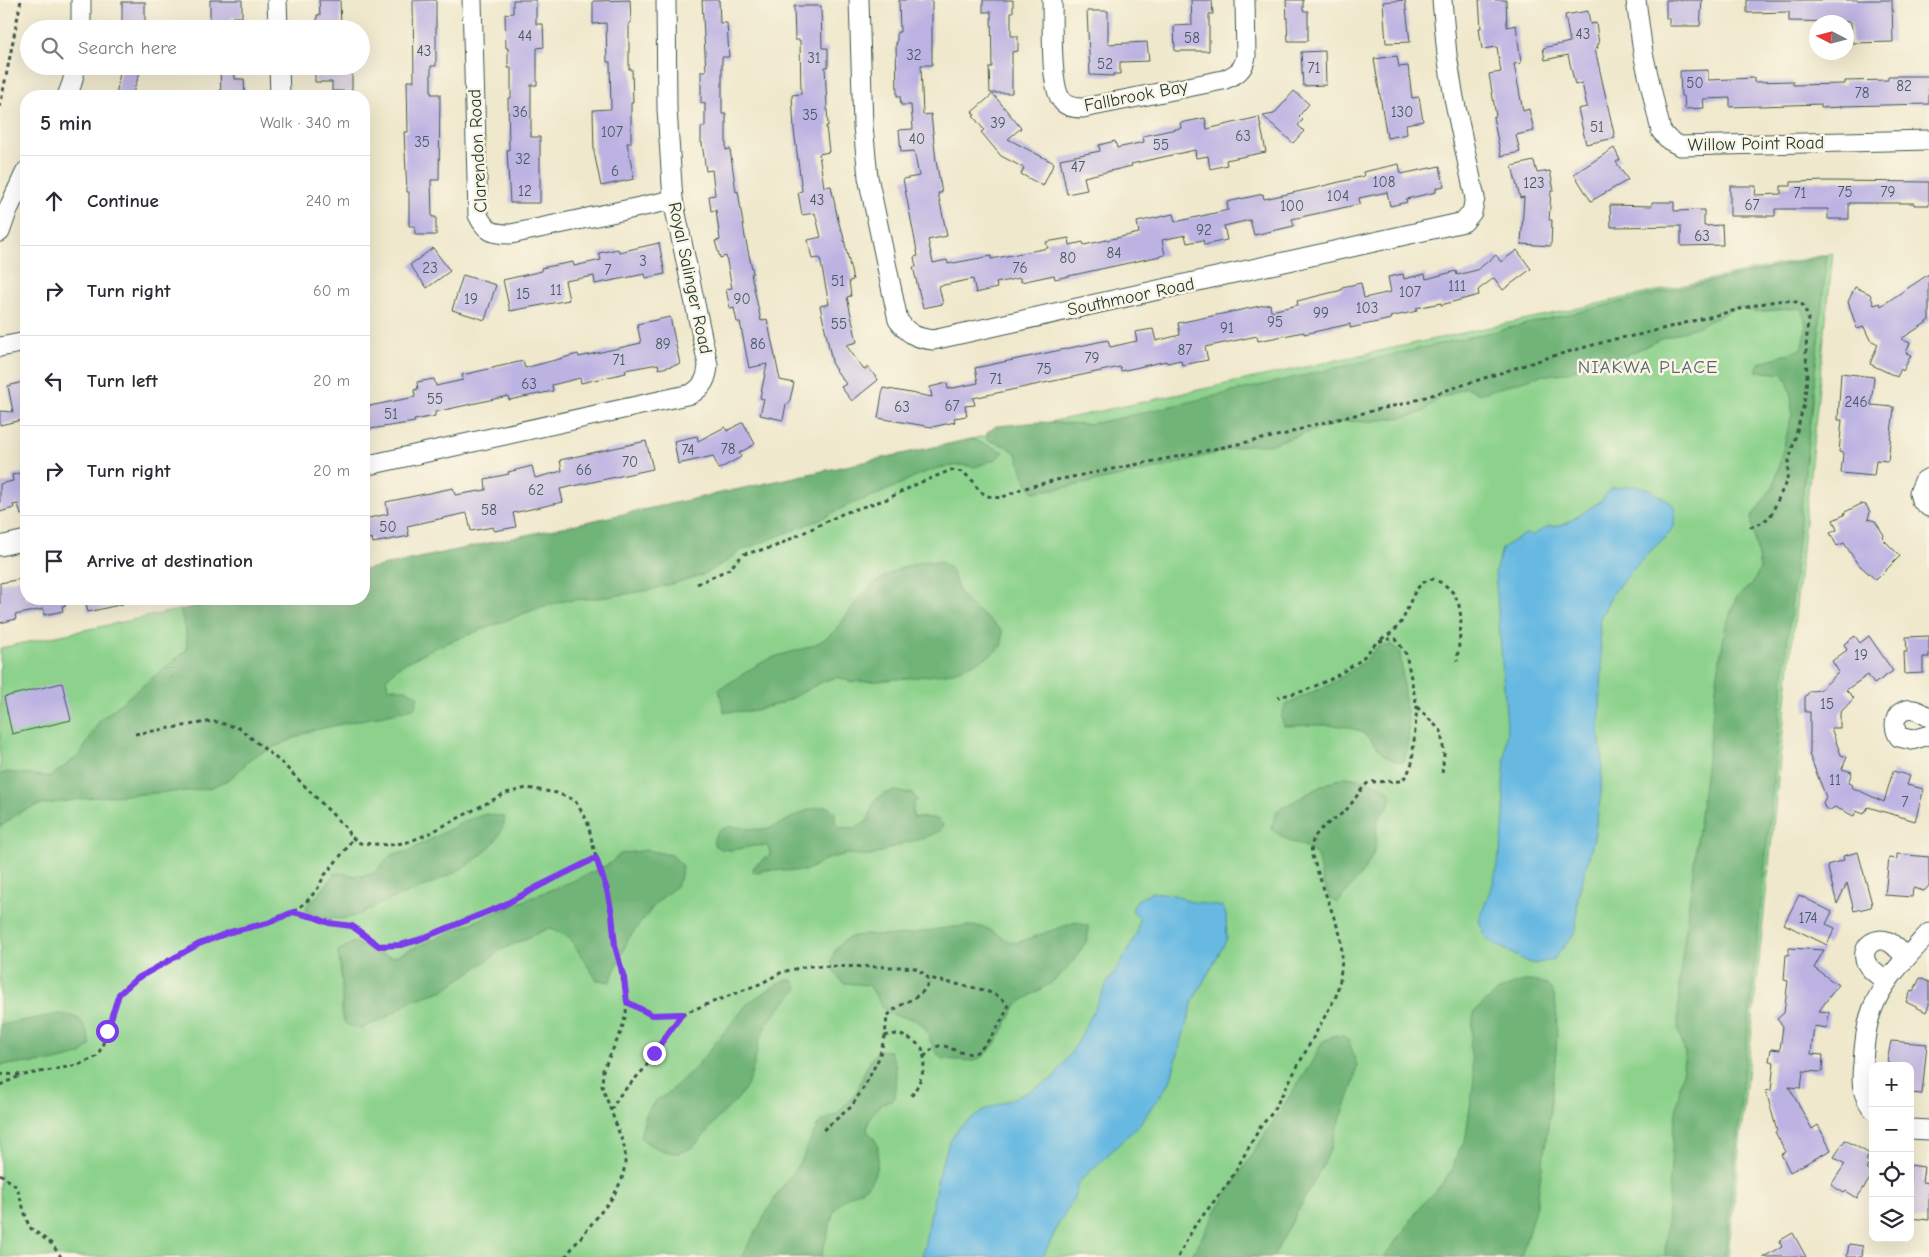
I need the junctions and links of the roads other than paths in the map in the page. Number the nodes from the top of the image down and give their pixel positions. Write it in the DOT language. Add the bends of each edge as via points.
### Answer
graph roads {
  1 [pos="81,0"];
  2 [pos="277,0"];
  3 [pos="472,0"];
  4 [pos="666,0"];
  5 [pos="859,0"];
  6 [pos="1052,0"];
  7 [pos="1245,0"];
  8 [pos="1442,0"];
  9 [pos="1636,0"];
  10 [pos="81,20"];
  11 [pos="278,20"];
  12 [pos="74,75"];
  13 [pos="279,75"];
  14 [pos="69,90"];
  15 [pos="280,90"];
  16 [pos="1929,140"];
  17 [pos="20,184"];
  18 [pos="673,200"];
  19 [pos="0,232"];
  20 [pos="20,343"];
  21 [pos="0,348"];
  22 [pos="370,465"];
  23 [pos="1929,478"];
  24 [pos="1929,507"];
  25 [pos="20,541"];
  26 [pos="0,546"];
  27 [pos="1929,717"];
  28 [pos="1929,735"];
  29 [pos="1929,933"];
  30 [pos="1907,957"];
  31 [pos="1887,982"];
  32 [pos="1871,1107"];
  33 [pos="1914,1129"];
  34 [pos="1929,1130"];
  1 -- 10 [label="street"];
  2 -- 11 [label="street"];
  3 -- 18 [label="street, Clarendon Road" via="478,216 484,228 498,234 511,234"];
  4 -- 18 [label="street, Royal Salinger Road" via="667,110"];
  5 -- 8 [label="street, Southmoor Road" via="862,126 868,178 898,320 906,332 933,340 1464,222 1472,212 1475,198 1454,98"];
  6 -- 7 [label="street, Fallbrook Bay" via="1056,87 1066,105 1083,108 1222,80 1238,73 1245,64 1246,56"];
  9 -- 16 [label="street, Willow Point Road" via="1661,131 1680,146"];
  12 -- 14 [label="street"];
  13 -- 15 [label="street"];
  17 -- 19 [label="street"];
  18 -- 22 [label="street, Royal Salinger Road" via="708,364 707,377 701,388 690,394"];
  20 -- 21 [label="street"];
  23 -- 24 [label="street" via="1918,493"];
  25 -- 26 [label="street"];
  27 -- 28 [label="street" via="1915,710 1905,711 1897,716 1895,723 1900,737 1912,740"];
  29 -- 30 [label="street"];
  30 -- 31 [label="street"];
  30 -- 31 [label="street" via="1888,941 1875,940 1869,945 1865,958"];
  31 -- 32 [label="street" via="1872,1010 1865,1038 1861,1083"];
  33 -- 34 [label="street"];
}
